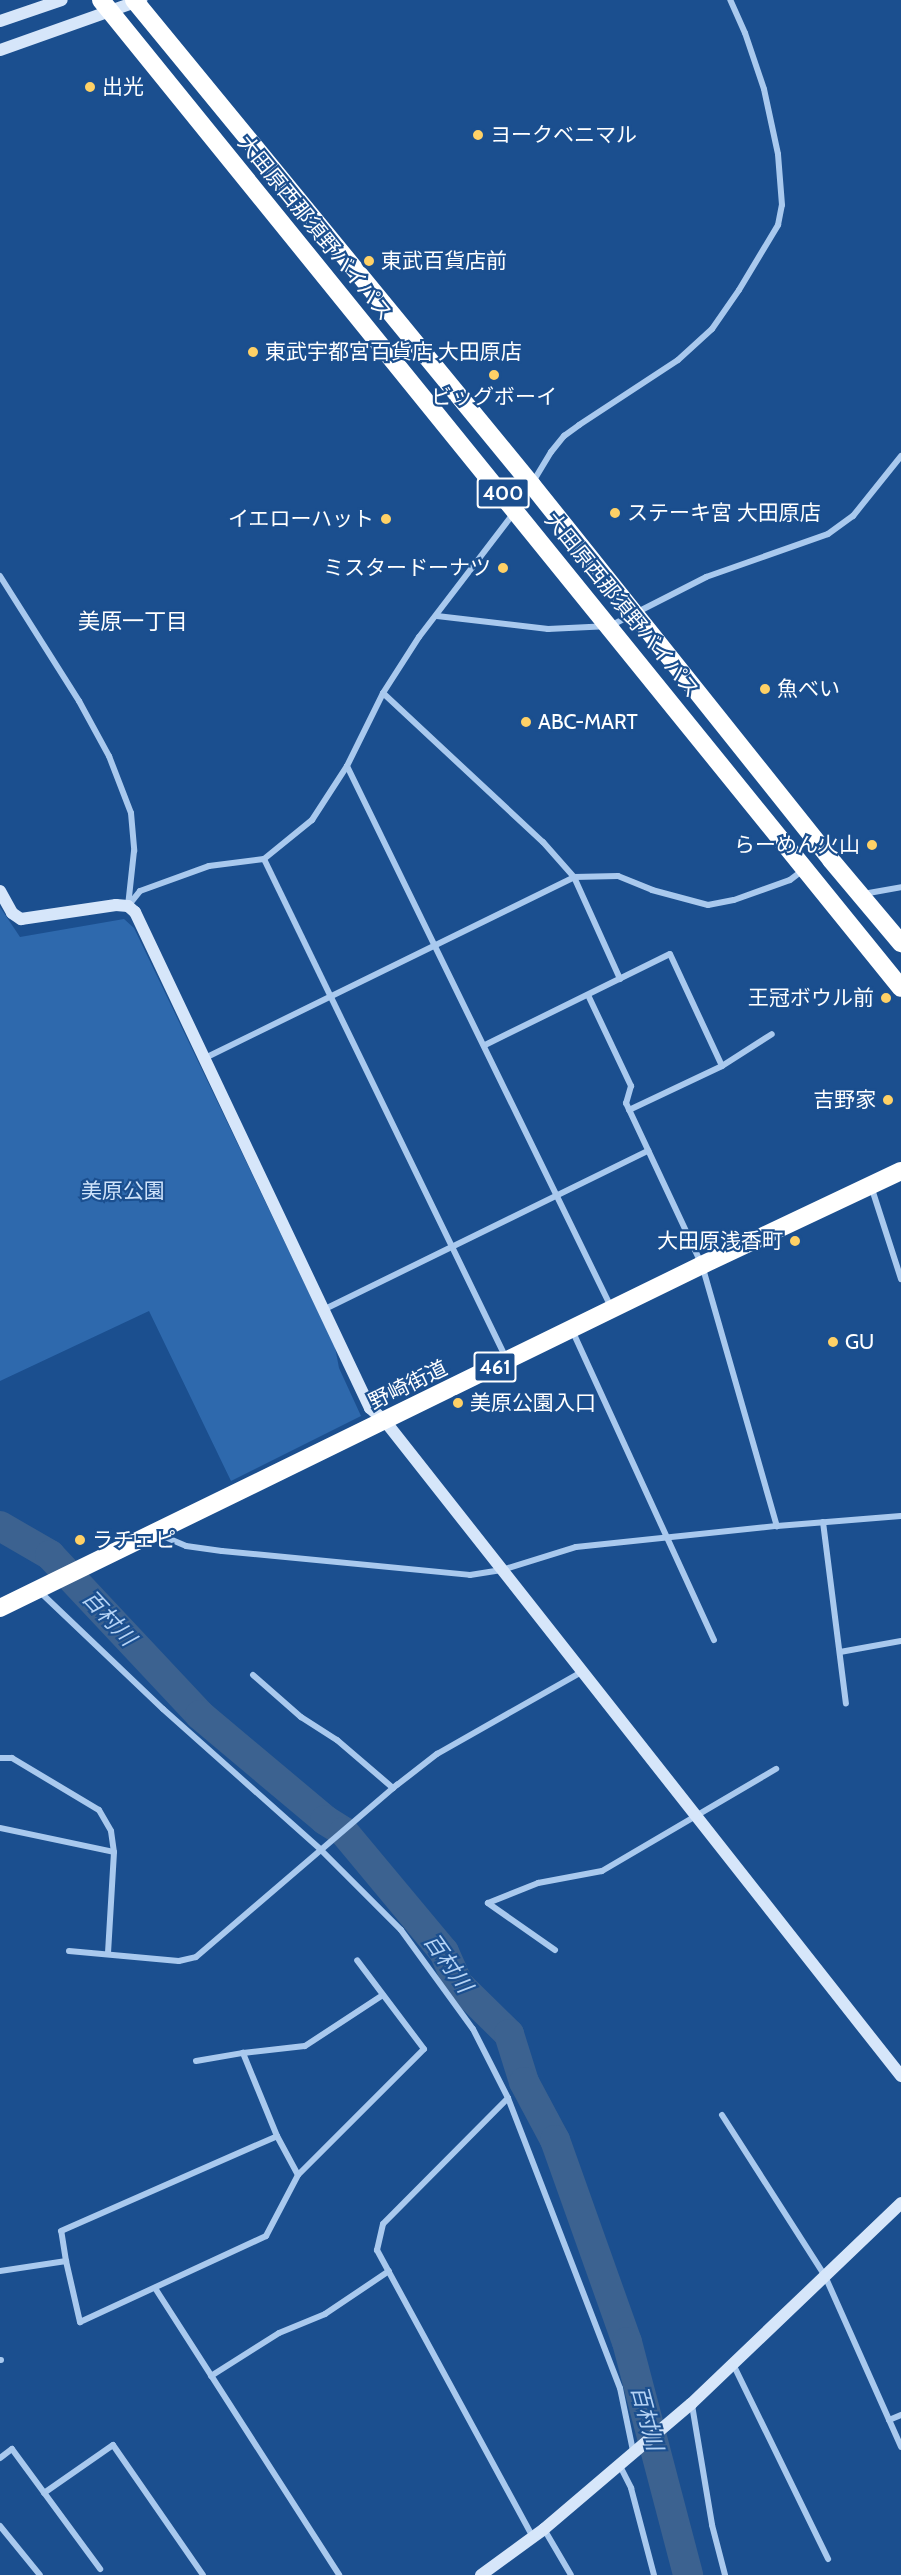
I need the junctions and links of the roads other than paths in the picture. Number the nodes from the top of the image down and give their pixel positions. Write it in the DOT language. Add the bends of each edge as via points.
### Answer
graph roads {
  1 [pos="62,0"];
  2 [pos="138,1"];
  3 [pos="731,1"];
  4 [pos="106,6"];
  5 [pos="0,21"];
  6 [pos="0,50"];
  7 [pos="901,456"];
  8 [pos="532,485"];
  9 [pos="516,510"];
  10 [pos="0,576"];
  11 [pos="633,612"];
  12 [pos="437,615"];
  13 [pos="610,626"];
  14 [pos="383,693"];
  15 [pos="347,766"];
  16 [pos="264,859"];
  17 [pos="806,869"];
  18 [pos="574,877"];
  19 [pos="901,887"];
  20 [pos="0,891"];
  21 [pos="862,895"];
  22 [pos="128,906"];
  23 [pos="901,943"];
  24 [pos="436,945"];
  25 [pos="620,979"];
  26 [pos="901,988"];
  27 [pos="330,995"];
  28 [pos="588,995"];
  29 [pos="772,1034"];
  30 [pos="485,1045"];
  31 [pos="205,1058"];
  32 [pos="722,1066"];
  33 [pos="629,1110"];
  34 [pos="648,1150"];
  35 [pos="901,1171"];
  36 [pos="871,1186"];
  37 [pos="557,1196"];
  38 [pos="450,1247"];
  39 [pos="702,1265"];
  40 [pos="901,1279"];
  41 [pos="326,1309"];
  42 [pos="612,1309"];
  43 [pos="571,1329"];
  44 [pos="508,1361"];
  45 [pos="385,1421"];
  46 [pos="901,1516"];
  47 [pos="823,1522"];
  48 [pos="777,1526"];
  49 [pos="156,1533"];
  50 [pos="666,1538"];
  51 [pos="502,1570"];
  52 [pos="46,1587"];
  53 [pos="0,1608"];
  54 [pos="714,1641"];
  55 [pos="901,1641"];
  56 [pos="840,1652"];
  57 [pos="583,1671"];
  58 [pos="253,1675"];
  59 [pos="846,1704"];
  60 [pos="0,1758"];
  61 [pos="776,1769"];
  62 [pos="393,1788"];
  63 [pos="697,1814"];
  64 [pos="0,1828"];
  65 [pos="321,1850"];
  66 [pos="114,1852"];
  67 [pos="555,1950"];
  68 [pos="69,1951"];
  69 [pos="108,1954"];
  70 [pos="357,1960"];
  71 [pos="383,1995"];
  72 [pos="243,2053"];
  73 [pos="196,2061"];
  74 [pos="901,2076"];
  75 [pos="508,2098"];
  76 [pos="722,2115"];
  77 [pos="277,2136"];
  78 [pos="298,2175"];
  79 [pos="901,2203"];
  80 [pos="66,2261"];
  81 [pos="0,2271"];
  82 [pos="389,2271"];
  83 [pos="825,2276"];
  84 [pos="155,2288"];
  85 [pos="733,2364"];
  86 [pos="212,2376"];
  87 [pos="692,2404"];
  88 [pos="901,2415"];
  89 [pos="889,2420"];
  90 [pos="638,2447"];
  91 [pos="901,2447"];
  92 [pos="0,2458"];
  93 [pos="619,2463"];
  94 [pos="44,2493"];
  95 [pos="0,2526"];
  96 [pos="544,2529"];
  97 [pos="533,2537"];
  98 [pos="828,2559"];
  99 [pos="100,2569"];
  100 [pos="40,2575"];
  101 [pos="203,2575"];
  102 [pos="339,2575"];
  103 [pos="481,2575"];
  104 [pos="571,2575"];
  105 [pos="654,2575"];
  106 [pos="725,2575"];
  1 -- 5 [label="street"];
  2 -- 4 [label="street"];
  2 -- 8 [label="highway, 大田原西那須野バイパス / 400"];
  3 -- 8 [label="street" via="764,89 778,154 782,205 778,225 712,329 678,360 564,436"];
  4 -- 6 [label="street"];
  4 -- 9 [label="highway, 大田原西那須野バイパス / 400"];
  7 -- 11 [label="street" via="853,516 828,534 706,577"];
  8 -- 9 [label="street"];
  8 -- 11 [label="highway, 大田原西那須野バイパス / 400"];
  9 -- 12 [label="street"];
  9 -- 13 [label="highway, 大田原西那須野バイパス / 400"];
  10 -- 22 [label="street" via="109,756 131,813 134,851"];
  11 -- 13 [label="street"];
  11 -- 21 [label="highway, 大田原西那須野バイパス / 400"];
  12 -- 13 [label="street" via="548,629"];
  12 -- 14 [label="street"];
  13 -- 17 [label="highway, 大田原西那須野バイパス / 400"];
  14 -- 15 [label="street"];
  14 -- 18 [label="street" via="543,842"];
  15 -- 16 [label="street" via="312,820"];
  15 -- 24 [label="street"];
  16 -- 22 [label="street" via="208,866 140,891"];
  16 -- 27 [label="street"];
  17 -- 18 [label="street" via="790,880 708,905 618,876"];
  17 -- 26 [label="highway, 大田原西那須野バイパス / 400"];
  18 -- 24 [label="street"];
  18 -- 25 [label="street"];
  19 -- 21 [label="street"];
  20 -- 22 [label="street" via="12,913 21,919"];
  21 -- 23 [label="highway, 大田原西那須野バイパス / 400"];
  22 -- 31 [label="street" via="135,912"];
  24 -- 27 [label="street"];
  24 -- 30 [label="street"];
  25 -- 28 [label="street"];
  25 -- 32 [label="street" via="670,954"];
  27 -- 31 [label="street"];
  27 -- 38 [label="street"];
  28 -- 30 [label="street"];
  28 -- 33 [label="street" via="631,1086 626,1103"];
  29 -- 32 [label="street"];
  30 -- 37 [label="street"];
  31 -- 41 [label="street"];
  32 -- 33 [label="street"];
  33 -- 34 [label="street"];
  34 -- 37 [label="street"];
  34 -- 39 [label="street"];
  35 -- 36 [label="highway, 野崎街道 / 461"];
  36 -- 39 [label="highway, 野崎街道 / 461"];
  36 -- 40 [label="street"];
  37 -- 38 [label="street"];
  37 -- 42 [label="street"];
  38 -- 41 [label="street"];
  38 -- 44 [label="street"];
  39 -- 42 [label="highway, 野崎街道 / 461"];
  39 -- 48 [label="street"];
  41 -- 45 [label="street" via="370,1408"];
  42 -- 43 [label="highway, 野崎街道 / 461"];
  43 -- 44 [label="highway, 野崎街道 / 461"];
  43 -- 50 [label="street"];
  44 -- 45 [label="highway, 野崎街道 / 461"];
  45 -- 49 [label="highway, 野崎街道 / 461"];
  45 -- 51 [label="street"];
  46 -- 47 [label="street"];
  47 -- 48 [label="street"];
  47 -- 56 [label="street"];
  48 -- 50 [label="street"];
  49 -- 51 [label="street" via="186,1546 326,1563 443,1574"];
  49 -- 52 [label="highway, 野崎街道 / 461"];
  50 -- 51 [label="street" via="576,1547"];
  50 -- 54 [label="street"];
  51 -- 57 [label="street"];
  52 -- 53 [label="highway, 野崎街道 / 461"];
  52 -- 65 [label="street" via="163,1709"];
  55 -- 56 [label="street"];
  56 -- 59 [label="street"];
  57 -- 62 [label="street" via="437,1754"];
  57 -- 63 [label="street"];
  58 -- 62 [label="street"];
  60 -- 66 [label="street" via="12,1758 99,1810 111,1830"];
  61 -- 63 [label="street"];
  62 -- 65 [label="street"];
  63 -- 67 [label="street" via="602,1871 538,1883 488,1903"];
  63 -- 74 [label="street"];
  64 -- 66 [label="street"];
  65 -- 69 [label="street" via="196,1957 179,1961"];
  65 -- 75 [label="street" via="401,1930 473,2029"];
  66 -- 69 [label="street"];
  68 -- 69 [label="street"];
  70 -- 71 [label="street"];
  71 -- 72 [label="street" via="305,2046"];
  71 -- 78 [label="street" via="424,2049"];
  72 -- 73 [label="street"];
  72 -- 77 [label="street"];
  75 -- 82 [label="street" via="383,2224 377,2250"];
  75 -- 90 [label="street" via="620,2388"];
  76 -- 83 [label="street"];
  77 -- 78 [label="street"];
  77 -- 80 [label="street" via="61,2231"];
  78 -- 84 [label="street" via="266,2236"];
  79 -- 83 [label="street"];
  80 -- 81 [label="street"];
  80 -- 84 [label="street" via="80,2322"];
  82 -- 86 [label="street" via="325,2314 279,2333"];
  82 -- 97 [label="street"];
  83 -- 85 [label="street"];
  83 -- 89 [label="street"];
  84 -- 86 [label="street"];
  85 -- 87 [label="street"];
  85 -- 98 [label="street"];
  86 -- 102 [label="street"];
  87 -- 90 [label="street"];
  87 -- 106 [label="street" via="712,2525"];
  88 -- 89 [label="street"];
  89 -- 91 [label="street"];
  90 -- 93 [label="street"];
  92 -- 94 [label="street" via="12,2449"];
  93 -- 96 [label="street"];
  93 -- 105 [label="street" via="631,2488"];
  94 -- 99 [label="street"];
  94 -- 101 [label="street" via="113,2445"];
  95 -- 100 [label="street"];
  96 -- 97 [label="street"];
  96 -- 104 [label="street"];
  97 -- 103 [label="street"];
}
